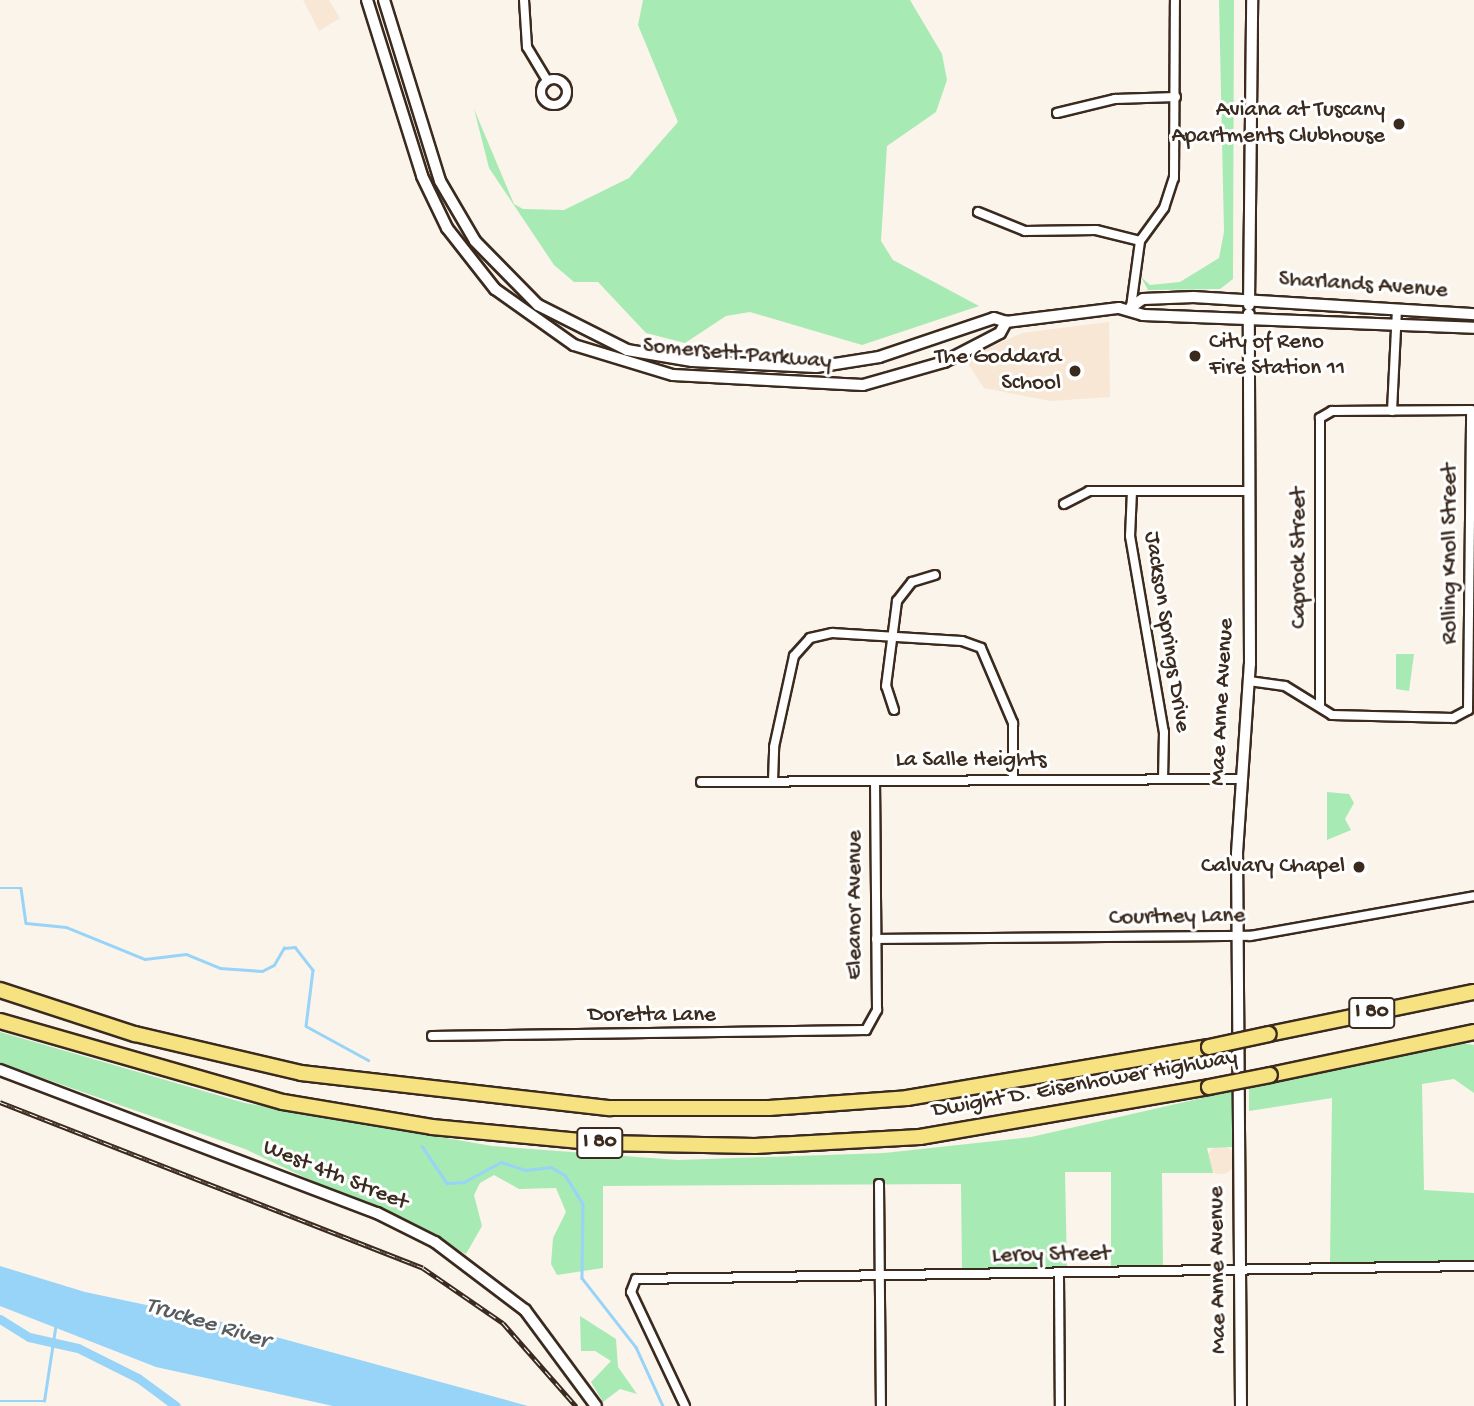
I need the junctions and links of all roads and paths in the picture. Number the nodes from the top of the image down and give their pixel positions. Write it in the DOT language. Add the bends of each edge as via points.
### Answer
graph roads {
  1 [pos="367,0"];
  2 [pos="384,0"];
  3 [pos="524,0"];
  4 [pos="1175,0"];
  5 [pos="1252,0"];
  6 [pos="547,80"];
  7 [pos="1176,97"];
  8 [pos="1056,113"];
  9 [pos="978,212"];
  10 [pos="1140,242"];
  11 [pos="1248,300"];
  12 [pos="1131,307"];
  13 [pos="1397,309"];
  14 [pos="1249,314"];
  15 [pos="1474,314"];
  16 [pos="1006,322"];
  17 [pos="1395,323"];
  18 [pos="1474,328"];
  19 [pos="1392,411"];
  20 [pos="1132,491"];
  21 [pos="1249,491"];
  22 [pos="1064,503"];
  23 [pos="934,575"];
  24 [pos="891,641"];
  25 [pos="1249,681"];
  26 [pos="1320,706"];
  27 [pos="894,710"];
  28 [pos="1163,779"];
  29 [pos="1241,779"];
  30 [pos="1013,780"];
  31 [pos="773,781"];
  32 [pos="875,781"];
  33 [pos="701,782"];
  34 [pos="1474,896"];
  35 [pos="1237,937"];
  36 [pos="876,939"];
  37 [pos="0,990"];
  38 [pos="1474,992"];
  39 [pos="0,1021"];
  40 [pos="871,1027"];
  41 [pos="1474,1032"];
  42 [pos="432,1036"];
  43 [pos="0,1070"];
  44 [pos="879,1184"];
  45 [pos="1474,1266"];
  46 [pos="1240,1272"];
  47 [pos="1059,1276"];
  48 [pos="879,1277"];
  49 [pos="596,1406"];
  50 [pos="685,1406"];
  51 [pos="881,1406"];
  52 [pos="1060,1406"];
  53 [pos="1241,1406"];
  1 -- 16 [label="main road, Somersett Parkway" via="422,176 447,228 503,296 574,345 673,375 863,385 944,362 1000,333"];
  2 -- 16 [label="main road, Somersett Parkway" via="434,165 455,212 508,280 572,326 649,355 791,368 859,362 994,318"];
  3 -- 6 [label="street" via="527,45"];
  4 -- 7 [label="street"];
  5 -- 11 [label="main road, Mae Anne Avenue"];
  7 -- 8 [label="street" via="1115,99"];
  7 -- 10 [label="street" via="1174,178 1164,208"];
  9 -- 10 [label="street" via="1025,231 1096,230"];
  10 -- 12 [label="street"];
  11 -- 12 [label="main road, Somersett Parkway" via="1149,299"];
  11 -- 13 [label="main road, Sharlands Avenue"];
  11 -- 14 [label="main road, Mae Anne Avenue"];
  12 -- 14 [label="main road, Somersett Parkway" via="1143,314"];
  12 -- 16 [label="main road, Somersett Parkway"];
  13 -- 15 [label="main road, Sharlands Avenue"];
  13 -- 17 [label="street"];
  14 -- 17 [label="main road, Sharlands Avenue"];
  14 -- 21 [label="street, Mae Anne Avenue"];
  17 -- 18 [label="main road, Sharlands Avenue"];
  17 -- 19 [label="street"];
  19 -- 26 [label="street, Caprock Street" via="1325,413 1318,425"];
  19 -- 26 [label="street, Rolling Knoll Street" via="1471,410 1468,710 1453,718 1332,715"];
  20 -- 21 [label="street"];
  20 -- 22 [label="street" via="1082,492"];
  20 -- 28 [label="street, Jackson Springs Drive" via="1130,536 1164,732"];
  21 -- 25 [label="street, Mae Anne Avenue"];
  23 -- 24 [label="street" via="912,582 899,596"];
  24 -- 27 [label="street" via="886,694"];
  24 -- 30 [label="street" via="968,642 986,653 1013,723"];
  24 -- 31 [label="street" via="824,633 798,648 776,731"];
  25 -- 26 [label="street" via="1285,686"];
  25 -- 29 [label="street, Mae Anne Avenue"];
  28 -- 29 [label="street, La Salle Heights"];
  28 -- 30 [label="street, La Salle Heights"];
  29 -- 35 [label="street, Mae Anne Avenue"];
  30 -- 32 [label="street, La Salle Heights"];
  31 -- 32 [label="street, La Salle Heights"];
  31 -- 33 [label="street, La Salle Heights"];
  32 -- 36 [label="street, Eleanor Avenue"];
  34 -- 35 [label="street, Courtney Lane"];
  35 -- 36 [label="street, Courtney Lane"];
  35 -- 46 [label="street, Mae Anne Avenue"];
  36 -- 40 [label="street, Eleanor Avenue"];
  37 -- 38 [label="highway, Dwight D. Eisenhower Highway / I 80, bridge" via="135,1034 301,1073 610,1108 769,1108 907,1098 1209,1047"];
  39 -- 41 [label="highway, Dwight D. Eisenhower Highway / I 80, bridge" via="283,1102 432,1127 601,1143 755,1146 920,1137 1209,1087"];
  40 -- 42 [label="street, Doretta Lane" via="844,1034"];
  43 -- 49 [label="main road, West 4th Street" via="377,1213 435,1242 525,1310"];
  44 -- 48 [label="street"];
  45 -- 46 [label="street, Leroy Street"];
  46 -- 47 [label="street, Leroy Street"];
  46 -- 53 [label="street, Mae Anne Avenue"];
  47 -- 48 [label="street, Leroy Street"];
  47 -- 52 [label="street"];
  48 -- 50 [label="street, Leroy Street" via="629,1283"];
  48 -- 51 [label="street"];
}
